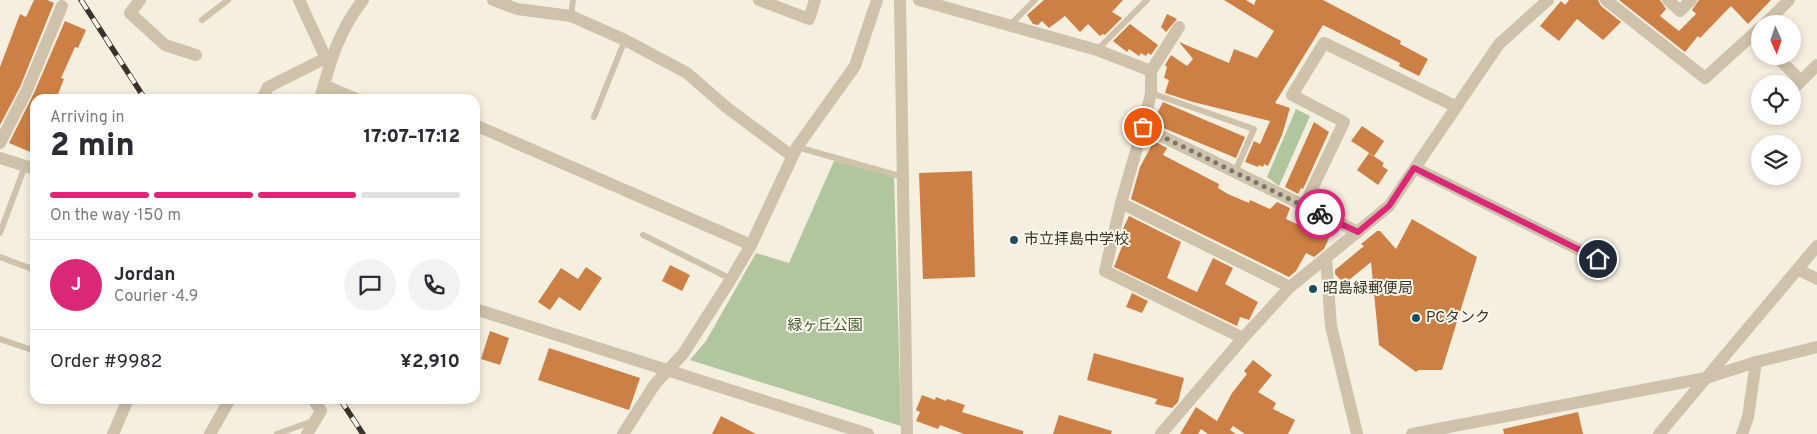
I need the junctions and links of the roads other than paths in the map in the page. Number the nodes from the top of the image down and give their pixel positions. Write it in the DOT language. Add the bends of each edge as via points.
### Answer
graph roads {
  1 [pos="140,0"];
  2 [pos="228,0"];
  3 [pos="299,0"];
  4 [pos="363,0"];
  5 [pos="493,0"];
  6 [pos="573,0"];
  7 [pos="759,0"];
  8 [pos="815,0"];
  9 [pos="877,0"];
  10 [pos="900,0"];
  11 [pos="919,0"];
  12 [pos="1035,0"];
  13 [pos="1147,0"];
  14 [pos="1548,0"];
  15 [pos="1606,0"];
  16 [pos="1668,0"];
  17 [pos="1691,0"];
  18 [pos="1788,0"];
  19 [pos="62,6"];
  20 [pos="1774,15"];
  21 [pos="571,16"];
  22 [pos="202,20"];
  23 [pos="1009,26"];
  24 [pos="1179,27"];
  25 [pos="625,40"];
  26 [pos="1751,40"];
  27 [pos="1097,50"];
  28 [pos="196,55"];
  29 [pos="328,62"];
  30 [pos="1817,65"];
  31 [pos="1151,71"];
  32 [pos="1801,81"];
  33 [pos="324,85"];
  34 [pos="1150,93"];
  35 [pos="264,94"];
  36 [pos="321,94"];
  37 [pos="345,94"];
  38 [pos="1455,106"];
  39 [pos="594,117"];
  40 [pos="480,127"];
  41 [pos="1143,127"];
  42 [pos="0,143"];
  43 [pos="795,152"];
  44 [pos="0,158"];
  45 [pos="30,168"];
  46 [pos="1414,168"];
  47 [pos="1235,172"];
  48 [pos="903,177"];
  49 [pos="1121,203"];
  50 [pos="1304,206"];
  51 [pos="1358,232"];
  52 [pos="0,233"];
  53 [pos="643,235"];
  54 [pos="751,245"];
  55 [pos="1817,246"];
  56 [pos="0,257"];
  57 [pos="1326,258"];
  58 [pos="1598,259"];
  59 [pos="30,268"];
  60 [pos="1799,270"];
  61 [pos="732,279"];
  62 [pos="1817,279"];
  63 [pos="1290,287"];
  64 [pos="480,311"];
  65 [pos="1243,338"];
  66 [pos="0,339"];
  67 [pos="1817,347"];
  68 [pos="30,349"];
  69 [pos="1756,362"];
  70 [pos="668,371"];
  71 [pos="1706,378"];
  72 [pos="126,404"];
  73 [pos="227,404"];
  74 [pos="316,404"];
  75 [pos="316,420"];
  76 [pos="113,434"];
  77 [pos="210,434"];
  78 [pos="277,434"];
  79 [pos="307,434"];
  80 [pos="623,434"];
  81 [pos="868,434"];
  82 [pos="907,434"];
  83 [pos="1162,434"];
  84 [pos="1357,434"];
  85 [pos="1412,434"];
  86 [pos="1659,434"];
  87 [pos="1742,434"];
  1 -- 28 [label="street" via="130,13 165,45"];
  2 -- 22 [label="lane"];
  3 -- 29 [label="street"];
  4 -- 29 [label="street" via="348,18"];
  5 -- 21 [label="street" via="517,9"];
  6 -- 21 [label="lane"];
  7 -- 8 [label="street" via="809,19"];
  9 -- 43 [label="street" via="855,66"];
  10 -- 48 [label="street"];
  11 -- 23 [label="street"];
  12 -- 23 [label="lane"];
  13 -- 27 [label="lane"];
  14 -- 38 [label="street" via="1499,44"];
  15 -- 26 [label="street" via="1705,78"];
  16 -- 17 [label="street" via="1680,11"];
  18 -- 20 [label="street"];
  19 -- 42 [label="street"];
  21 -- 25 [label="street"];
  23 -- 27 [label="street"];
  24 -- 31 [label="street"];
  25 -- 39 [label="lane"];
  25 -- 43 [label="street" via="687,73 726,107"];
  27 -- 31 [label="street"];
  29 -- 33 [label="street"];
  29 -- 35 [label="street" via="268,87"];
  30 -- 32 [label="street"];
  31 -- 34 [label="street"];
  33 -- 36 [label="street"];
  33 -- 37 [label="street"];
  34 -- 41 [label="street"];
  34 -- 47 [label="lane" via="1254,129"];
  38 -- 46 [label="street"];
  38 -- 50 [label="street" via="1324,43 1292,95 1344,122"];
  40 -- 54 [label="street"];
  41 -- 47 [label="street"];
  41 -- 49 [label="street"];
  43 -- 48 [label="lane"];
  43 -- 54 [label="street"];
  44 -- 45 [label="street"];
  45 -- 52 [label="lane"];
  46 -- 51 [label="street" via="1389,206"];
  46 -- 58 [label="street"];
  47 -- 50 [label="street"];
  48 -- 82 [label="street"];
  49 -- 63 [label="street"];
  49 -- 65 [label="street" via="1105,271"];
  50 -- 51 [label="street"];
  51 -- 57 [label="street"];
  53 -- 61 [label="lane"];
  54 -- 61 [label="street"];
  55 -- 60 [label="street"];
  56 -- 59 [label="lane"];
  57 -- 63 [label="street"];
  57 -- 84 [label="street" via="1331,326"];
  60 -- 62 [label="street"];
  60 -- 71 [label="street"];
  61 -- 70 [label="street" via="684,354"];
  63 -- 65 [label="street"];
  64 -- 70 [label="street"];
  65 -- 83 [label="street"];
  66 -- 68 [label="lane"];
  67 -- 69 [label="street"];
  69 -- 71 [label="street"];
  69 -- 87 [label="street" via="1748,417"];
  70 -- 80 [label="street" via="655,384"];
  70 -- 81 [label="street"];
  71 -- 85 [label="street"];
  71 -- 86 [label="street"];
  72 -- 76 [label="street"];
  73 -- 77 [label="street"];
  74 -- 75 [label="street" via="321,411"];
  75 -- 78 [label="lane"];
  75 -- 79 [label="street"];
}
